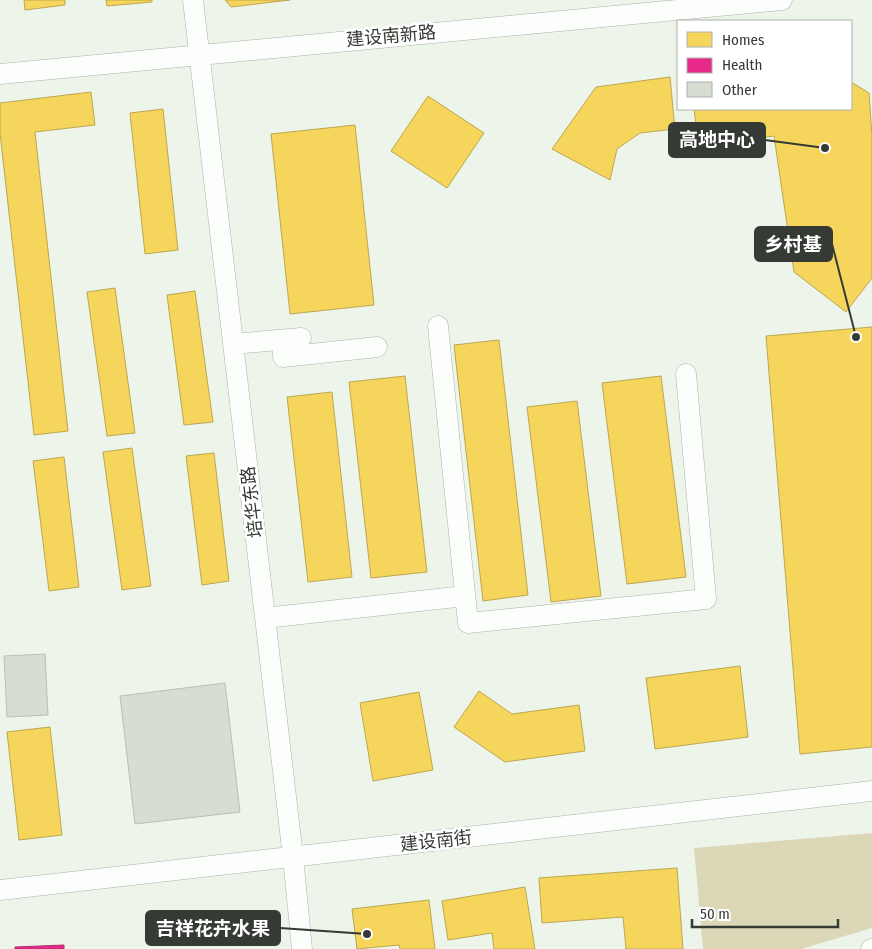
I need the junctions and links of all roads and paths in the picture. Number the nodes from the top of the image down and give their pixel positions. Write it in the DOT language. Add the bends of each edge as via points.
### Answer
graph roads {
  1 [pos="193,0"];
  2 [pos="782,0"];
  3 [pos="199,55"];
  4 [pos="0,74"];
  5 [pos="438,326"];
  6 [pos="301,338"];
  7 [pos="282,340"];
  8 [pos="233,344"];
  9 [pos="377,347"];
  10 [pos="686,374"];
  11 [pos="465,596"];
  12 [pos="265,618"];
  13 [pos="872,792"];
  14 [pos="294,857"];
  15 [pos="0,890"];
  16 [pos="302,949"];
  1 -- 3 [label="street, 培华东路"];
  2 -- 3 [label="street, 建设南新路"];
  3 -- 4 [label="street, 建设南新路"];
  3 -- 8 [label="street, 培华东路"];
  5 -- 11 [label="street"];
  6 -- 7 [label="street"];
  7 -- 8 [label="street"];
  7 -- 9 [label="street" via="283,357"];
  8 -- 12 [label="street, 培华东路"];
  10 -- 11 [label="street" via="706,599 468,623"];
  11 -- 12 [label="street"];
  12 -- 14 [label="street, 培华东路"];
  13 -- 14 [label="street, 建设南街"];
  14 -- 15 [label="street, 建设南街"];
  14 -- 16 [label="street, 培华东路"];
}
